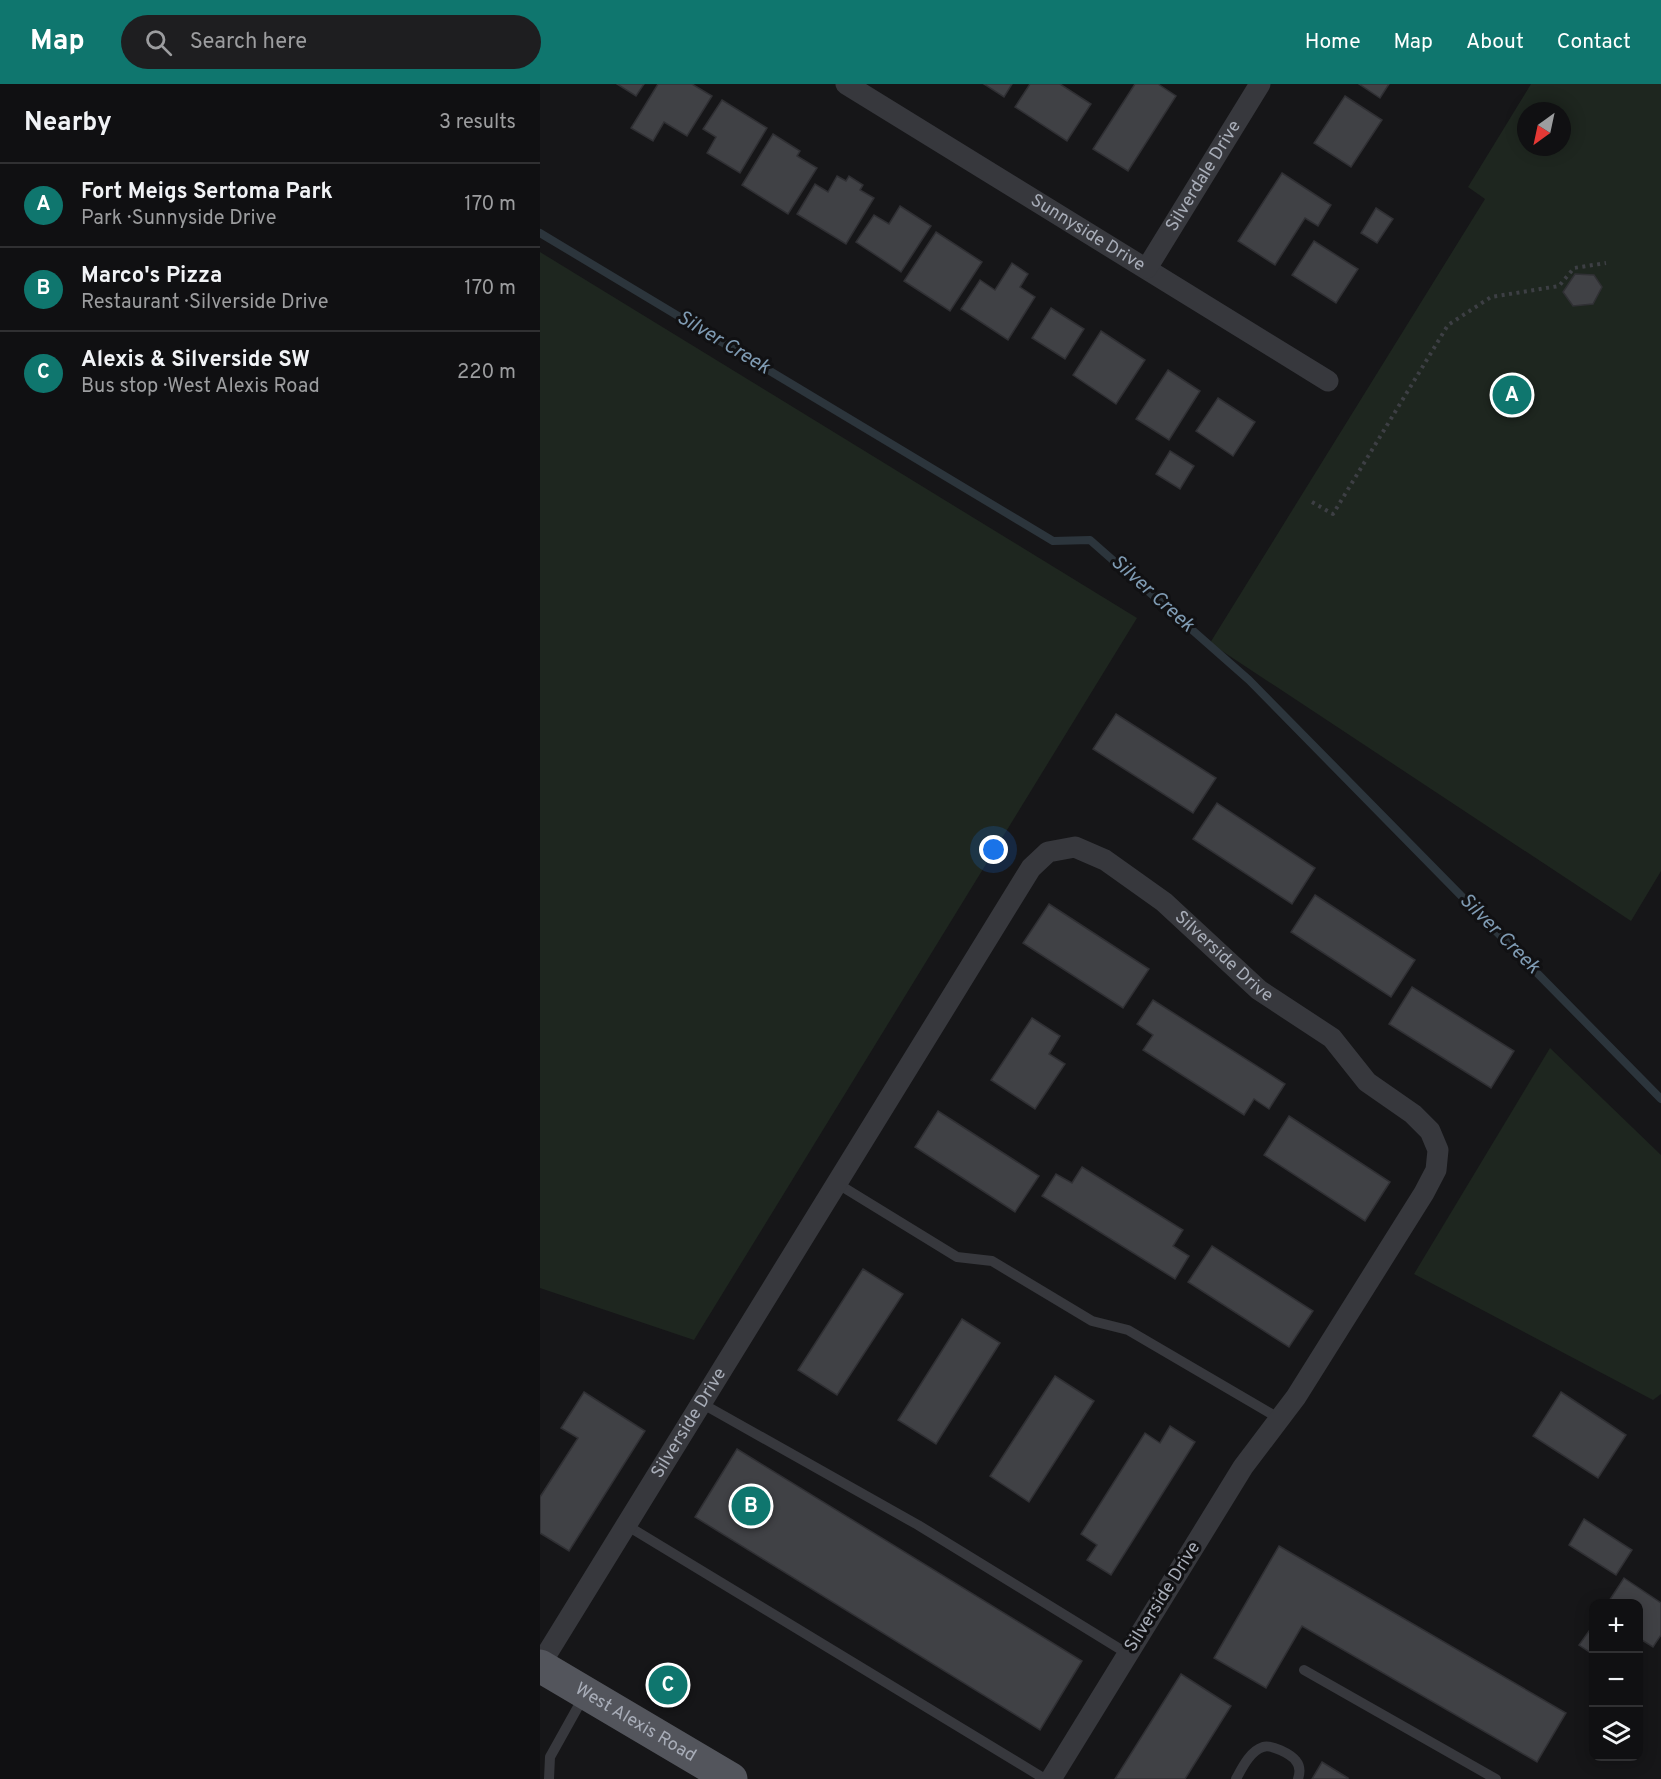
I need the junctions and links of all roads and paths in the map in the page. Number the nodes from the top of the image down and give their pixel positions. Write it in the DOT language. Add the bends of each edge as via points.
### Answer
graph roads {
  1 [pos="846,84"];
  2 [pos="1260,84"];
  3 [pos="1606,263"];
  4 [pos="1147,268"];
  5 [pos="1328,381"];
  6 [pos="1312,502"];
  7 [pos="838,1184"];
  8 [pos="701,1403"];
  9 [pos="1280,1419"];
  10 [pos="626,1525"];
  11 [pos="1128,1654"];
  12 [pos="540,1666"];
  13 [pos="1304,1670"];
  14 [pos="586,1693"];
  15 [pos="549,1779"];
  16 [pos="731,1779"];
  17 [pos="1045,1779"];
  18 [pos="1051,1779"];
  19 [pos="1236,1779"];
  20 [pos="1298,1779"];
  21 [pos="1496,1779"];
  1 -- 4 [label="street, Sunnyside Drive"];
  2 -- 4 [label="street, Silverdale Drive"];
  3 -- 6 [label="path" via="1574,268 1559,286 1491,297 1448,326 1333,514"];
  4 -- 5 [label="street, Sunnyside Drive"];
  7 -- 8 [label="street, Silverside Drive"];
  7 -- 9 [label="lane" via="957,1257 992,1261 1092,1321 1128,1330"];
  7 -- 9 [label="street, Silverside Drive" via="1031,868 1048,852 1075,848 1104,860 1164,902 1259,990 1332,1038 1367,1082 1430,1131 1438,1150 1436,1170 1424,1193"];
  8 -- 10 [label="street, Silverside Drive"];
  8 -- 11 [label="lane" via="918,1525"];
  9 -- 11 [label="street, Silverside Drive" via="1243,1467"];
  10 -- 12 [label="street, Silverside Drive"];
  10 -- 17 [label="lane"];
  11 -- 18 [label="street, Silverside Drive"];
  12 -- 14 [label="main road, West Alexis Road"];
  13 -- 21 [label="lane"];
  14 -- 15 [label="lane" via="550,1757"];
  14 -- 16 [label="main road, West Alexis Road"];
  19 -- 20 [label="lane" via="1249,1757 1262,1747 1271,1746 1296,1761"];
}
